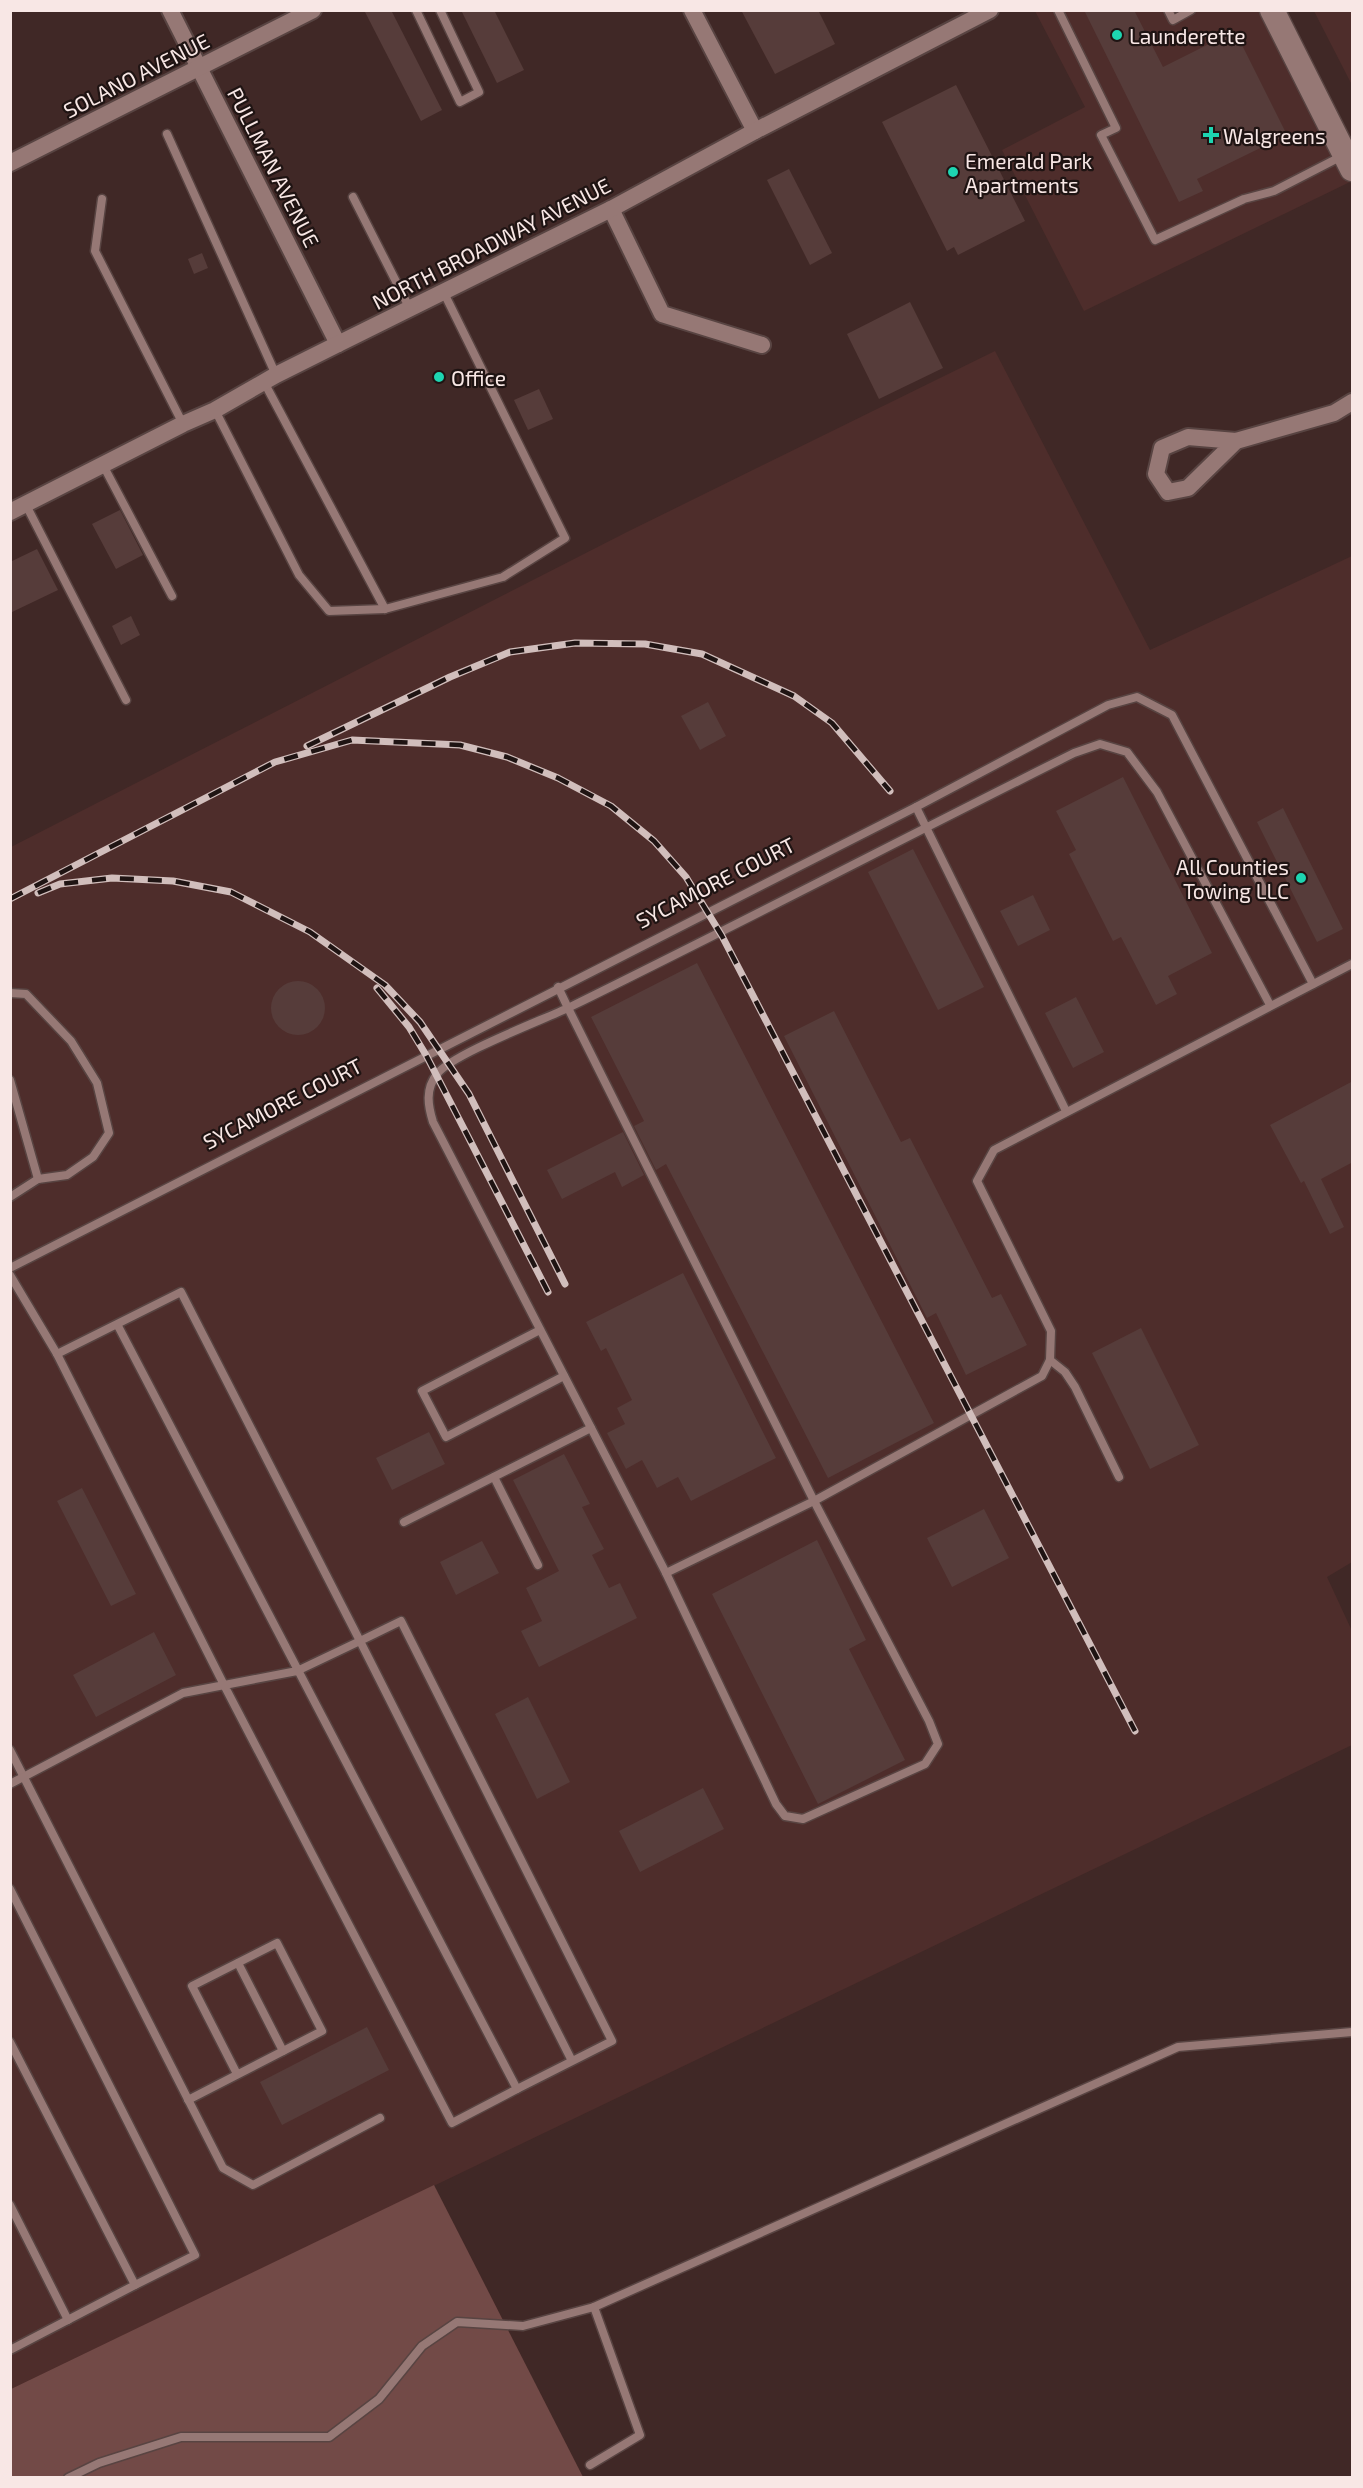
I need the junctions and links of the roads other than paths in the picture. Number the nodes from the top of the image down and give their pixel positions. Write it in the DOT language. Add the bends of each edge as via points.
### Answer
graph roads {
  1 [pos="170,10"];
  2 [pos="313,10"];
  3 [pos="416,10"];
  4 [pos="440,10"];
  5 [pos="692,10"];
  6 [pos="990,10"];
  7 [pos="1058,10"];
  8 [pos="1168,10"];
  9 [pos="1191,10"];
  10 [pos="1272,10"];
  11 [pos="199,69"];
  12 [pos="755,131"];
  13 [pos="167,134"];
  14 [pos="1351,155"];
  15 [pos="10,163"];
  16 [pos="352,197"];
  17 [pos="102,199"];
  18 [pos="610,209"];
  19 [pos="444,293"];
  20 [pos="410,310"];
  21 [pos="338,344"];
  22 [pos="762,345"];
  23 [pos="270,379"];
  24 [pos="1353,402"];
  25 [pos="215,410"];
  26 [pos="183,424"];
  27 [pos="1236,441"];
  28 [pos="103,465"];
  29 [pos="18,508"];
  30 [pos="172,596"];
  31 [pos="385,609"];
  32 [pos="126,700"];
  33 [pos="915,807"];
  34 [pos="926,827"];
  35 [pos="1353,964"];
  36 [pos="1313,984"];
  37 [pos="558,987"];
  38 [pos="10,993"];
  39 [pos="1270,1005"];
  40 [pos="568,1008"];
  41 [pos="10,1080"];
  42 [pos="1066,1111"];
  43 [pos="38,1179"];
  44 [pos="10,1197"];
  45 [pos="10,1268"];
  46 [pos="10,1275"];
  47 [pos="117,1324"];
  48 [pos="540,1330"];
  49 [pos="57,1354"];
  50 [pos="1050,1360"];
  51 [pos="564,1376"];
  52 [pos="591,1428"];
  53 [pos="494,1477"];
  54 [pos="1119,1477"];
  55 [pos="814,1501"];
  56 [pos="404,1522"];
  57 [pos="538,1565"];
  58 [pos="666,1573"];
  59 [pos="360,1641"];
  60 [pos="297,1671"];
  61 [pos="225,1685"];
  62 [pos="10,1750"];
  63 [pos="24,1777"];
  64 [pos="10,1784"];
  65 [pos="10,1889"];
  66 [pos="238,1963"];
  67 [pos="1353,2032"];
  68 [pos="10,2042"];
  69 [pos="283,2051"];
  70 [pos="572,2061"];
  71 [pos="237,2074"];
  72 [pos="517,2089"];
  73 [pos="188,2100"];
  74 [pos="380,2118"];
  75 [pos="10,2205"];
  76 [pos="135,2285"];
  77 [pos="594,2307"];
  78 [pos="68,2320"];
  79 [pos="10,2350"];
  80 [pos="590,2465"];
  81 [pos="68,2478"];
  1 -- 11 [label="street, PULLMAN AVENUE"];
  2 -- 11 [label="street, SOLANO AVENUE"];
  3 -- 4 [label="lane" via="460,102 479,92"];
  5 -- 12 [label="street"];
  6 -- 12 [label="street, NORTH BROADWAY AVENUE"];
  7 -- 14 [label="lane" via="1116,128 1101,135 1155,240"];
  8 -- 9 [label="lane" via="1173,20"];
  10 -- 14 [label="main road"];
  11 -- 15 [label="street, SOLANO AVENUE"];
  11 -- 21 [label="street, PULLMAN AVENUE"];
  12 -- 18 [label="street, NORTH BROADWAY AVENUE"];
  13 -- 23 [label="lane"];
  16 -- 20 [label="lane"];
  17 -- 26 [label="lane" via="95,251"];
  18 -- 19 [label="street, NORTH BROADWAY AVENUE"];
  18 -- 22 [label="street" via="662,314"];
  19 -- 20 [label="street, NORTH BROADWAY AVENUE"];
  19 -- 31 [label="lane" via="565,538 503,577"];
  20 -- 21 [label="street, NORTH BROADWAY AVENUE"];
  21 -- 23 [label="street, NORTH BROADWAY AVENUE"];
  23 -- 25 [label="street, NORTH BROADWAY AVENUE"];
  23 -- 31 [label="lane"];
  24 -- 27 [label="street" via="1334,413"];
  25 -- 26 [label="street, NORTH BROADWAY AVENUE"];
  25 -- 31 [label="lane" via="299,575 329,612"];
  26 -- 28 [label="street, NORTH BROADWAY AVENUE"];
  27 -- 27 [label="street" via="1188,437 1162,448 1156,474 1168,492 1188,488"];
  28 -- 29 [label="street, NORTH BROADWAY AVENUE"];
  28 -- 30 [label="lane"];
  29 -- 32 [label="lane"];
  33 -- 34 [label="lane"];
  33 -- 36 [label="lane, SYCAMORE COURT" via="1108,705 1137,697 1172,715"];
  33 -- 37 [label="lane, SYCAMORE COURT"];
  34 -- 39 [label="lane" via="1074,753 1100,744 1127,752 1156,792"];
  34 -- 40 [label="lane"];
  34 -- 42 [label="lane"];
  35 -- 36 [label="lane"];
  36 -- 39 [label="lane"];
  37 -- 40 [label="lane"];
  37 -- 45 [label="lane, SYCAMORE COURT"];
  38 -- 43 [label="lane" via="26,994 71,1041 97,1083 109,1133 93,1157 67,1176"];
  39 -- 42 [label="lane"];
  40 -- 48 [label="lane" via="450,1064 437,1074 427,1104"];
  40 -- 55 [label="lane"];
  41 -- 43 [label="lane"];
  42 -- 50 [label="lane" via="994,1150 977,1181 1051,1331"];
  43 -- 44 [label="lane"];
  46 -- 49 [label="lane"];
  47 -- 49 [label="lane"];
  47 -- 59 [label="lane" via="181,1292"];
  47 -- 60 [label="lane"];
  48 -- 51 [label="lane"];
  48 -- 51 [label="lane" via="422,1391 446,1437"];
  49 -- 61 [label="lane"];
  50 -- 54 [label="lane" via="1075,1387"];
  50 -- 55 [label="lane" via="1042,1376"];
  51 -- 52 [label="lane"];
  52 -- 53 [label="lane"];
  52 -- 58 [label="lane"];
  53 -- 56 [label="lane"];
  53 -- 57 [label="lane"];
  55 -- 58 [label="lane"];
  55 -- 58 [label="lane" via="929,1721 938,1744 925,1764 803,1819 785,1816"];
  59 -- 60 [label="lane"];
  59 -- 70 [label="lane"];
  59 -- 70 [label="lane" via="401,1621 612,2041"];
  60 -- 61 [label="lane"];
  60 -- 72 [label="lane"];
  61 -- 63 [label="lane" via="183,1693"];
  61 -- 72 [label="lane" via="452,2123"];
  62 -- 63 [label="lane"];
  63 -- 64 [label="lane"];
  63 -- 73 [label="lane"];
  65 -- 76 [label="lane" via="195,2255"];
  66 -- 69 [label="lane"];
  66 -- 69 [label="lane" via="277,1943 322,2031"];
  66 -- 71 [label="lane" via="192,1986"];
  67 -- 77 [label="lane" via="1178,2047"];
  68 -- 76 [label="lane"];
  69 -- 71 [label="lane"];
  70 -- 72 [label="lane"];
  71 -- 73 [label="lane"];
  73 -- 74 [label="lane" via="223,2168 254,2185"];
  75 -- 78 [label="lane"];
  76 -- 78 [label="lane"];
  77 -- 80 [label="lane" via="640,2435"];
  77 -- 81 [label="lane" via="523,2326 457,2322 422,2346 379,2399 329,2437 181,2437 99,2463"];
  78 -- 79 [label="lane"];
}
